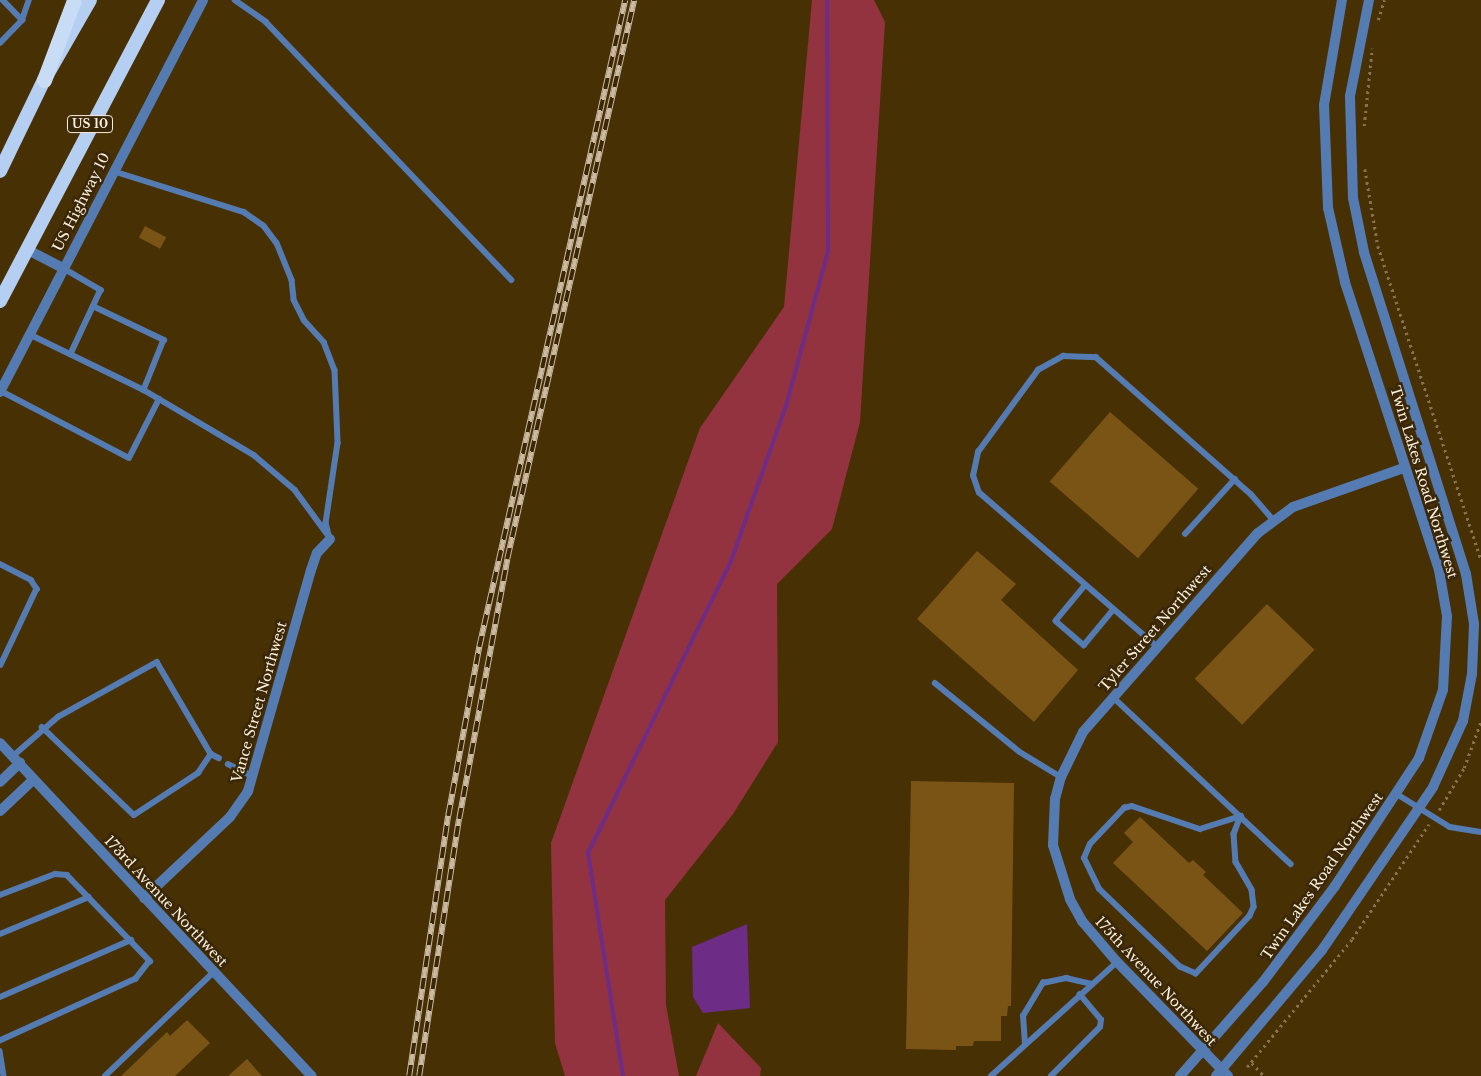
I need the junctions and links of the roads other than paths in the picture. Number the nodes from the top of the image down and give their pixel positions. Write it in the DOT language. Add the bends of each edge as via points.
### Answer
graph roads {
  1 [pos="2,0"];
  2 [pos="30,0"];
  3 [pos="74,0"];
  4 [pos="90,0"];
  5 [pos="158,0"];
  6 [pos="203,0"];
  7 [pos="235,0"];
  8 [pos="1342,0"];
  9 [pos="1369,0"];
  10 [pos="22,20"];
  11 [pos="0,43"];
  12 [pos="44,80"];
  13 [pos="0,171"];
  14 [pos="113,171"];
  15 [pos="26,249"];
  16 [pos="63,268"];
  17 [pos="512,280"];
  18 [pos="0,301"];
  19 [pos="93,306"];
  20 [pos="29,334"];
  21 [pos="71,354"];
  22 [pos="144,390"];
  23 [pos="0,392"];
  24 [pos="159,399"];
  25 [pos="1404,468"];
  26 [pos="1235,479"];
  27 [pos="1274,520"];
  28 [pos="1185,534"];
  29 [pos="330,539"];
  30 [pos="0,564"];
  31 [pos="1086,586"];
  32 [pos="1113,610"];
  33 [pos="1157,647"];
  34 [pos="0,666"];
  35 [pos="935,683"];
  36 [pos="1113,696"];
  37 [pos="42,727"];
  38 [pos="0,743"];
  39 [pos="211,754"];
  40 [pos="219,758"];
  41 [pos="16,760"];
  42 [pos="228,764"];
  43 [pos="252,776"];
  44 [pos="1061,777"];
  45 [pos="34,780"];
  46 [pos="0,782"];
  47 [pos="1397,794"];
  48 [pos="1420,807"];
  49 [pos="0,811"];
  50 [pos="1240,816"];
  51 [pos="1481,832"];
  52 [pos="1291,864"];
  53 [pos="0,895"];
  54 [pos="89,897"];
  55 [pos="144,898"];
  56 [pos="1070,899"];
  57 [pos="0,934"];
  58 [pos="131,940"];
  59 [pos="1117,962"];
  60 [pos="214,972"];
  61 [pos="1092,984"];
  62 [pos="1080,995"];
  63 [pos="0,997"];
  64 [pos="0,1041"];
  65 [pos="1025,1044"];
  66 [pos="0,1051"];
  67 [pos="1202,1052"];
  68 [pos="1222,1074"];
  69 [pos="4,1076"];
  70 [pos="105,1076"];
  71 [pos="312,1076"];
  72 [pos="990,1076"];
  73 [pos="1051,1076"];
  74 [pos="1180,1076"];
  1 -- 10 [label="lane"];
  2 -- 10 [label="lane"];
  3 -- 12 [label="highway"];
  4 -- 12 [label="highway"];
  5 -- 15 [label="highway, US 10"];
  6 -- 14 [label="street, US Highway 10"];
  7 -- 17 [label="lane" via="266,22"];
  8 -- 25 [label="street, Twin Lakes Road Northwest" via="1324,105 1328,208 1345,282"];
  9 -- 48 [label="street, Twin Lakes Road Northwest" via="1350,96 1350,172 1356,223 1460,550 1474,624 1472,674 1462,721 1445,765"];
  10 -- 11 [label="lane"];
  12 -- 13 [label="highway"];
  14 -- 16 [label="street, US Highway 10"];
  14 -- 29 [label="lane" via="244,212 264,226 277,243 292,280 294,300 304,320 324,342 335,370 338,443 326,523"];
  15 -- 16 [label="street"];
  15 -- 18 [label="highway, US 10"];
  16 -- 19 [label="lane" via="101,290"];
  16 -- 20 [label="street, US Highway 10"];
  19 -- 21 [label="lane"];
  19 -- 22 [label="lane" via="164,340"];
  20 -- 21 [label="lane"];
  20 -- 23 [label="street, US Highway 10"];
  21 -- 22 [label="lane"];
  22 -- 24 [label="lane"];
  23 -- 24 [label="lane" via="129,458"];
  24 -- 29 [label="lane" via="266,463 296,490"];
  25 -- 27 [label="street, Tyler Street Northwest" via="1313,499"];
  25 -- 47 [label="street, Twin Lakes Road Northwest" via="1439,570 1448,640 1436,714 1419,758"];
  26 -- 27 [label="lane"];
  26 -- 28 [label="lane"];
  26 -- 31 [label="lane" via="1096,357 1063,356 1038,370 978,452 973,476 979,493"];
  27 -- 33 [label="street, Tyler Street Northwest"];
  29 -- 43 [label="street, Vance Street Northwest" via="317,553 311,570"];
  30 -- 34 [label="lane" via="31,580 37,589"];
  31 -- 32 [label="lane"];
  31 -- 32 [label="lane" via="1056,621 1084,645"];
  32 -- 33 [label="lane"];
  33 -- 36 [label="street, Tyler Street Northwest"];
  35 -- 44 [label="lane" via="1020,752"];
  36 -- 44 [label="street, Tyler Street Northwest" via="1083,732"];
  36 -- 50 [label="lane"];
  37 -- 39 [label="lane" via="134,815 198,773"];
  37 -- 39 [label="lane" via="157,662"];
  37 -- 41 [label="lane"];
  38 -- 41 [label="street, 173rd Avenue Northwest"];
  39 -- 40 [label="lane"];
  41 -- 45 [label="street, 173rd Avenue Northwest"];
  41 -- 46 [label="street"];
  42 -- 43 [label="lane"];
  43 -- 55 [label="street, Vance Street Northwest" via="230,817"];
  44 -- 56 [label="street, Tyler Street Northwest" via="1055,799 1053,845"];
  45 -- 49 [label="street"];
  45 -- 55 [label="street, 173rd Avenue Northwest"];
  47 -- 48 [label="lane"];
  47 -- 67 [label="street, Twin Lakes Road Northwest" via="1301,933"];
  48 -- 51 [label="lane" via="1463,831"];
  48 -- 68 [label="street, Twin Lakes Road Northwest" via="1322,950"];
  50 -- 50 [label="lane" via="1234,834 1236,862 1252,890 1254,907 1250,916 1202,970 1189,974 1099,888 1084,853 1124,808 1146,808 1200,829"];
  50 -- 52 [label="lane"];
  53 -- 54 [label="lane" via="55,874 67,875"];
  54 -- 57 [label="lane"];
  54 -- 58 [label="lane"];
  55 -- 60 [label="street, 173rd Avenue Northwest"];
  56 -- 59 [label="street, 175th Avenue Northwest" via="1082,921"];
  58 -- 63 [label="lane"];
  58 -- 64 [label="lane" via="150,961 143,974"];
  59 -- 61 [label="lane"];
  59 -- 67 [label="street, 175th Avenue Northwest"];
  60 -- 70 [label="lane"];
  60 -- 71 [label="street, 173rd Avenue Northwest"];
  61 -- 62 [label="lane"];
  61 -- 65 [label="lane" via="1066,978 1043,983 1023,1016"];
  62 -- 65 [label="lane"];
  62 -- 73 [label="lane" via="1101,1020 1100,1027"];
  65 -- 72 [label="lane"];
  66 -- 69 [label="lane"];
  67 -- 68 [label="street, 175th Avenue Northwest"];
  67 -- 74 [label="street, Twin Lakes Road Northwest"];
}
